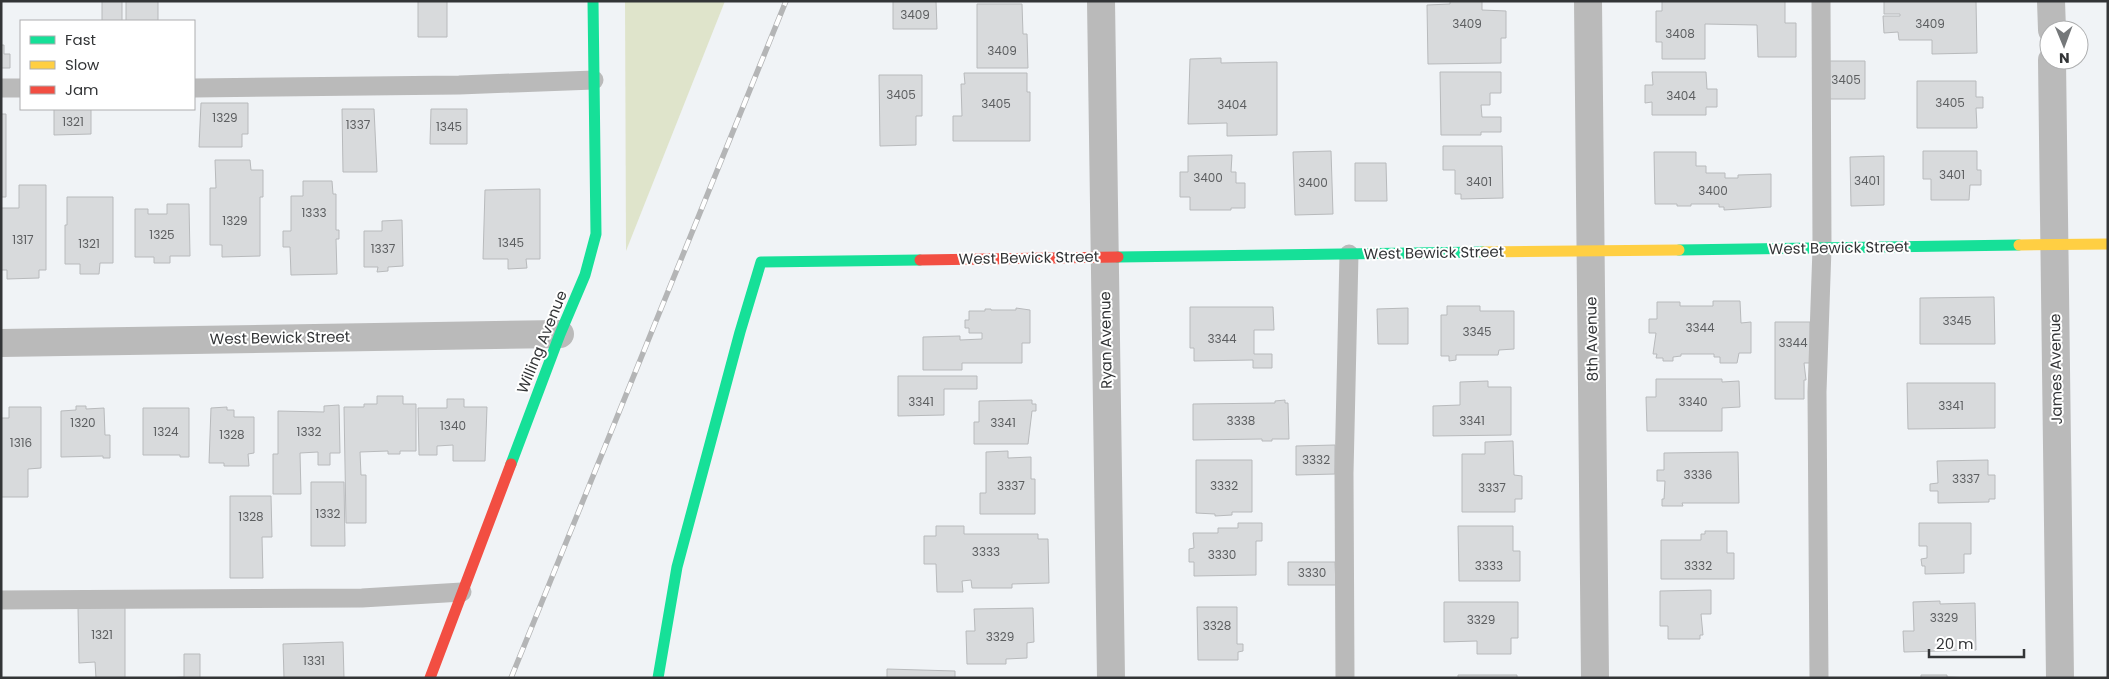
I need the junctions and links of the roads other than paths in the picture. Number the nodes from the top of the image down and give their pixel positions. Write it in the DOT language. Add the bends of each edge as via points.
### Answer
graph roads {
  1 [pos="594,1"];
  2 [pos="1102,1"];
  3 [pos="1588,1"];
  4 [pos="1821,1"];
  5 [pos="2051,1"];
  6 [pos="2052,20"];
  7 [pos="2052,70"];
  8 [pos="594,80"];
  9 [pos="1,88"];
  10 [pos="20,88"];
  11 [pos="195,88"];
  12 [pos="2108,244"];
  13 [pos="2054,245"];
  14 [pos="1822,248"];
  15 [pos="1591,251"];
  16 [pos="1349,254"];
  17 [pos="1104,257"];
  18 [pos="560,334"];
  19 [pos="1,343"];
  20 [pos="462,592"];
  21 [pos="1,600"];
  22 [pos="430,678"];
  23 [pos="658,678"];
  24 [pos="1111,678"];
  25 [pos="1345,678"];
  26 [pos="1595,678"];
  27 [pos="1819,678"];
  28 [pos="2060,678"];
  1 -- 8 [label="street, Willing Avenue"];
  2 -- 17 [label="street, Ryan Avenue"];
  3 -- 15 [label="street, 8th Avenue"];
  4 -- 14 [label="lane"];
  5 -- 6 [label="street"];
  7 -- 13 [label="street, James Avenue"];
  8 -- 11 [label="lane"];
  8 -- 18 [label="street, Willing Avenue" via="596,234 585,275"];
  9 -- 10 [label="lane"];
  12 -- 13 [label="street, West Bewick Street"];
  13 -- 14 [label="street, West Bewick Street"];
  13 -- 28 [label="street, James Avenue"];
  14 -- 15 [label="street, West Bewick Street"];
  14 -- 27 [label="lane" via="1817,392"];
  15 -- 16 [label="street, West Bewick Street"];
  15 -- 26 [label="street, 8th Avenue"];
  16 -- 17 [label="street, West Bewick Street"];
  16 -- 25 [label="lane" via="1344,473"];
  17 -- 23 [label="street, West Bewick Street" via="761,262 677,567"];
  17 -- 24 [label="street, Ryan Avenue"];
  18 -- 19 [label="street, West Bewick Street"];
  18 -- 20 [label="street, Willing Avenue"];
  20 -- 21 [label="lane" via="362,598"];
  20 -- 22 [label="street, Willing Avenue"];
}
